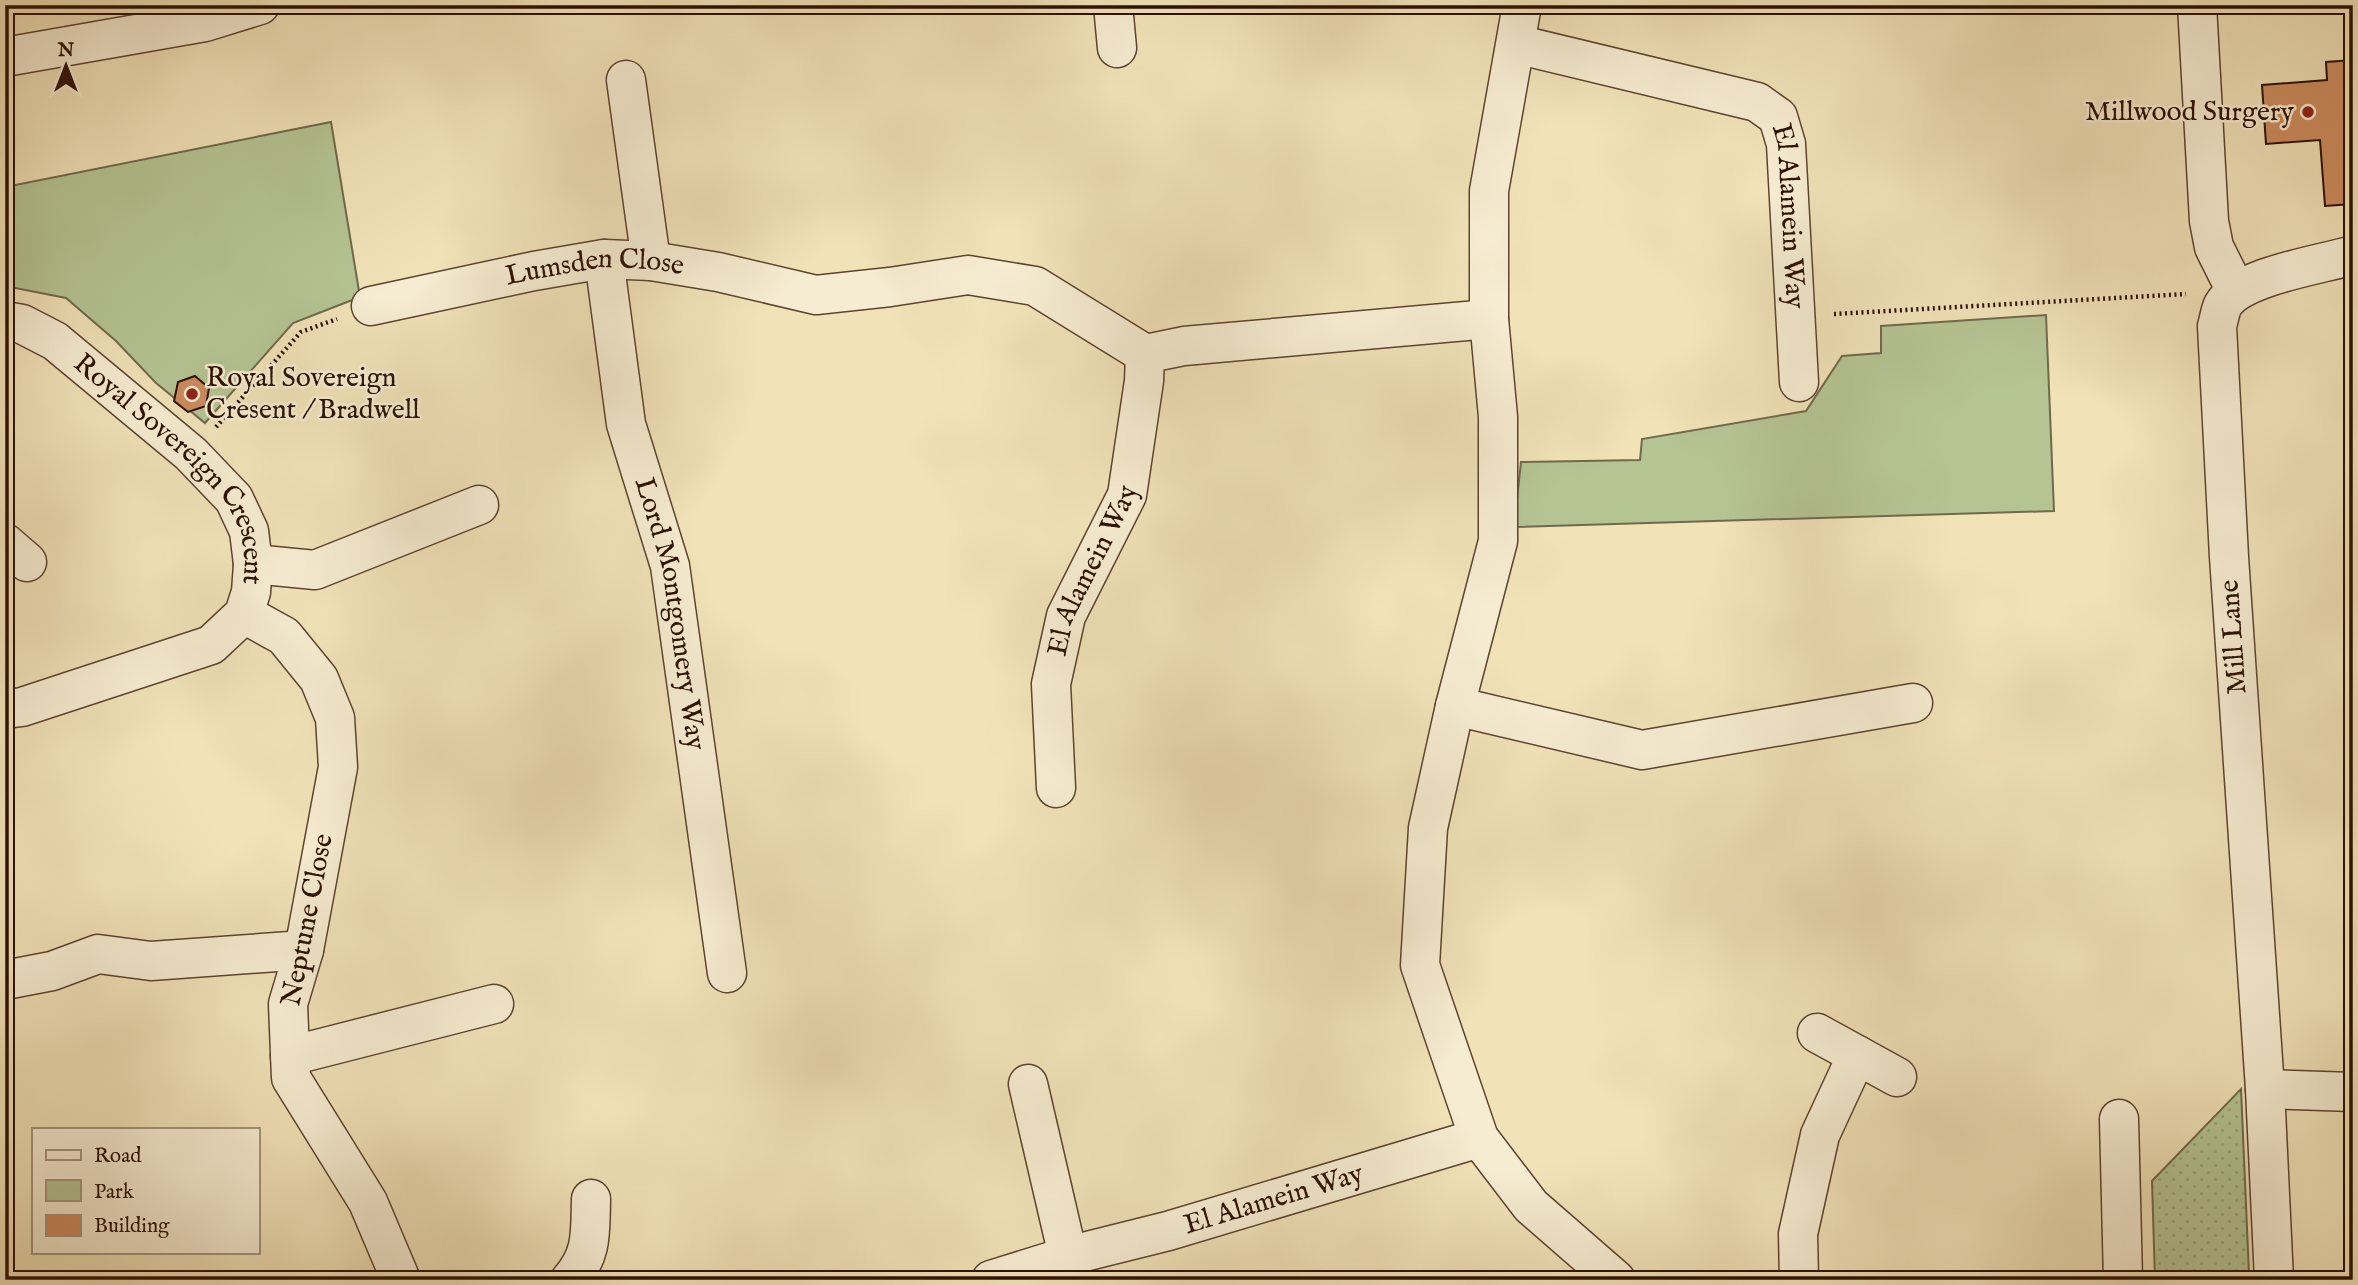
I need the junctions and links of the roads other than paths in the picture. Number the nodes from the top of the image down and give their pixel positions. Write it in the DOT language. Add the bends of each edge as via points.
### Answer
graph roads {
  1 [pos="260,5"];
  2 [pos="1112,5"];
  3 [pos="1522,5"];
  4 [pos="2197,5"];
  5 [pos="1516,44"];
  6 [pos="1116,48"];
  7 [pos="5,57"];
  8 [pos="626,80"];
  9 [pos="2353,254"];
  10 [pos="604,259"];
  11 [pos="651,261"];
  12 [pos="2236,290"];
  13 [pos="371,306"];
  14 [pos="1489,319"];
  15 [pos="5,321"];
  16 [pos="1145,354"];
  17 [pos="1798,382"];
  18 [pos="479,505"];
  19 [pos="253,564"];
  20 [pos="244,614"];
  21 [pos="1913,702"];
  22 [pos="1455,706"];
  23 [pos="5,709"];
  24 [pos="1056,788"];
  25 [pos="304,950"];
  26 [pos="727,973"];
  27 [pos="5,980"];
  28 [pos="494,1004"];
  29 [pos="1817,1033"];
  30 [pos="1857,1055"];
  31 [pos="290,1056"];
  32 [pos="1897,1077"];
  33 [pos="1028,1084"];
  34 [pos="2265,1090"];
  35 [pos="2353,1092"];
  36 [pos="2119,1119"];
  37 [pos="1479,1138"];
  38 [pos="591,1199"];
  39 [pos="1068,1256"];
  40 [pos="401,1280"];
  41 [pos="570,1280"];
  42 [pos="991,1280"];
  43 [pos="1616,1280"];
  44 [pos="1799,1280"];
  45 [pos="2123,1280"];
  46 [pos="2274,1280"];
  1 -- 7 [label="street" via="205,22"];
  2 -- 6 [label="street"];
  3 -- 5 [label="street"];
  4 -- 12 [label="street" via="2209,220 2214,247"];
  5 -- 14 [label="street" via="1489,191"];
  5 -- 17 [label="street, El Alamein Way" via="1757,102 1778,117 1786,144"];
  8 -- 11 [label="street"];
  9 -- 12 [label="street"];
  10 -- 11 [label="street, Lumsden Close"];
  10 -- 13 [label="street, Lumsden Close"];
  10 -- 26 [label="street, Lord Montgomery Way" via="626,424 670,566"];
  11 -- 16 [label="street, Lumsden Close" via="816,295 968,275 1035,286"];
  12 -- 34 [label="street, Mill Lane" via="2222,306 2217,326 2218,364"];
  14 -- 16 [label="street" via="1184,346"];
  14 -- 22 [label="street" via="1498,417 1498,541"];
  15 -- 19 [label="street, Royal Sovereign Crescent" via="22,324 55,341 191,454 234,499 249,531"];
  16 -- 24 [label="street, El Alamein Way" via="1127,495 1066,616 1051,684"];
  18 -- 19 [label="street" via="315,570"];
  19 -- 20 [label="street, Royal Sovereign Crescent"];
  20 -- 23 [label="street, Royal Sovereign Crescent" via="211,645"];
  20 -- 25 [label="street, Neptune Close" via="284,636 319,679 335,718 338,767"];
  21 -- 22 [label="street" via="1642,750"];
  22 -- 37 [label="street" via="1428,828 1420,965"];
  25 -- 27 [label="street" via="151,961 98,954 52,971"];
  25 -- 31 [label="street, Neptune Close" via="288,1004"];
  28 -- 31 [label="street"];
  29 -- 30 [label="street"];
  30 -- 32 [label="street"];
  30 -- 44 [label="street" via="1820,1135 1798,1234"];
  31 -- 40 [label="street, Neptune Close" via="291,1078 368,1202"];
  33 -- 39 [label="street"];
  34 -- 35 [label="street"];
  34 -- 46 [label="street, Mill Lane"];
  36 -- 45 [label="street"];
  37 -- 39 [label="street, El Alamein Way" via="1168,1231"];
  37 -- 43 [label="street" via="1531,1206"];
  38 -- 41 [label="street" via="590,1245"];
  39 -- 42 [label="street, El Alamein Way"];
}
